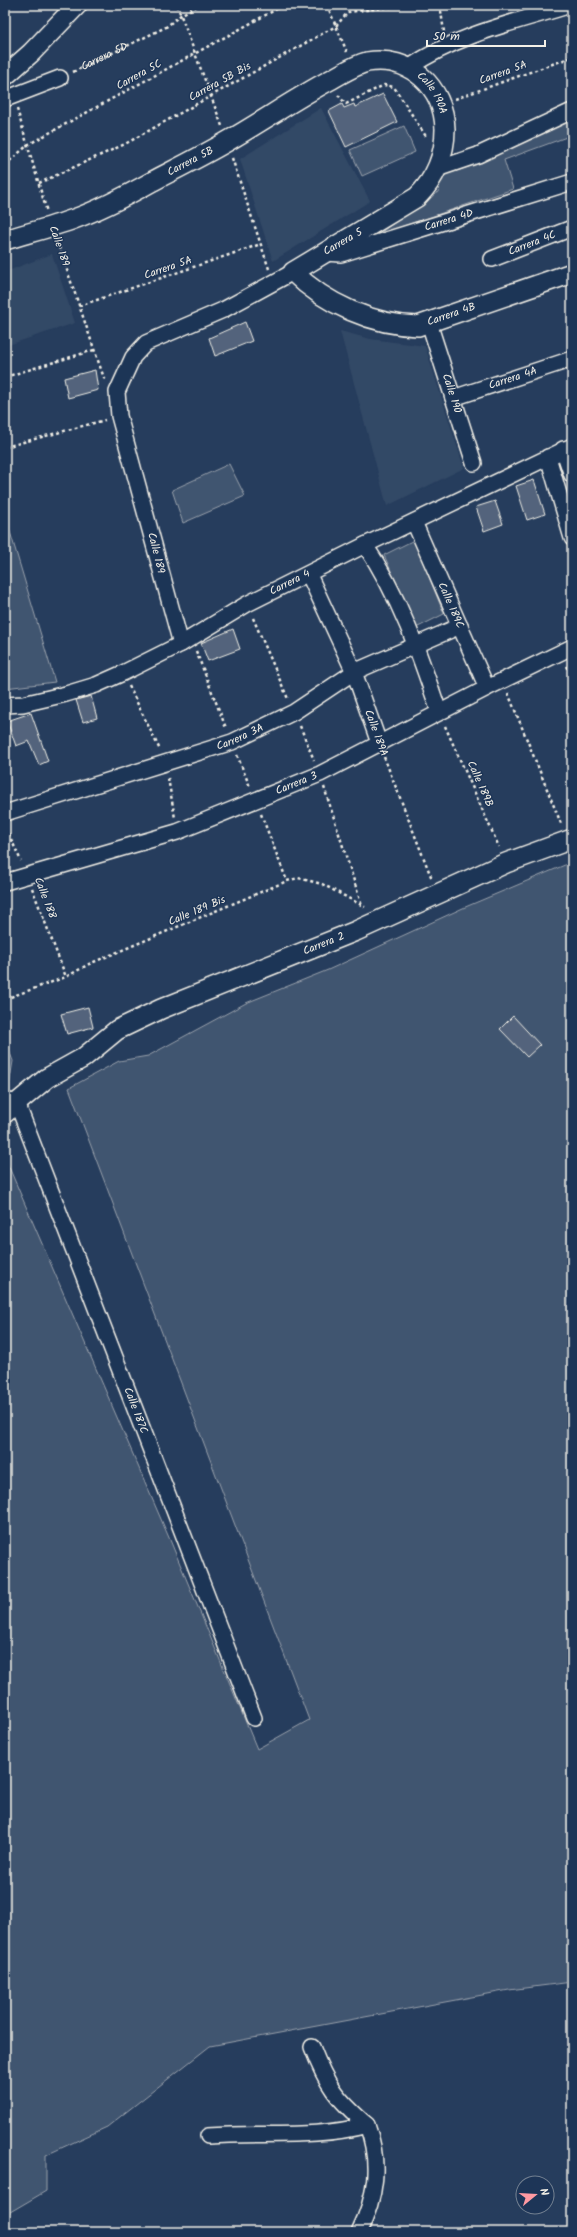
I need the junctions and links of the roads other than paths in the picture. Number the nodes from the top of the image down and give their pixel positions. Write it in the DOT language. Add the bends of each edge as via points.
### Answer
graph roads {
  1 [pos="77,5"];
  2 [pos="571,5"];
  3 [pos="360,65"];
  4 [pos="410,67"];
  5 [pos="5,76"];
  6 [pos="60,78"];
  7 [pos="9,97"];
  8 [pos="572,111"];
  9 [pos="437,169"];
  10 [pos="572,182"];
  11 [pos="572,228"];
  12 [pos="5,240"];
  13 [pos="325,253"];
  14 [pos="492,259"];
  15 [pos="293,272"];
  16 [pos="572,273"];
  17 [pos="430,323"];
  18 [pos="572,359"];
  19 [pos="119,387"];
  20 [pos="453,398"];
  21 [pos="568,447"];
  22 [pos="548,457"];
  23 [pos="474,463"];
  24 [pos="572,475"];
  25 [pos="414,522"];
  26 [pos="572,538"];
  27 [pos="365,545"];
  28 [pos="309,575"];
  29 [pos="460,626"];
  30 [pos="185,640"];
  31 [pos="416,645"];
  32 [pos="572,647"];
  33 [pos="354,672"];
  34 [pos="487,688"];
  35 [pos="5,705"];
  36 [pos="439,712"];
  37 [pos="379,743"];
  38 [pos="5,813"];
  39 [pos="570,840"];
  40 [pos="5,882"];
  41 [pos="9,1105"];
  42 [pos="254,1718"];
  43 [pos="312,2047"];
  44 [pos="367,2125"];
  45 [pos="208,2136"];
  46 [pos="359,2232"];
  1 -- 5 [label="main road"];
  2 -- 4 [label="street" via="459,40 433,52"];
  3 -- 4 [label="main road, Calle 190A" via="384,61"];
  3 -- 12 [label="main road, Carrera 5B" via="315,88 228,141 110,204"];
  4 -- 9 [label="main road, Calle 190A" via="425,80 435,94 445,120 445,140"];
  6 -- 7 [label="street"];
  8 -- 9 [label="street" via="478,155"];
  9 -- 13 [label="main road, Carrera 5" via="429,185 417,197"];
  10 -- 13 [label="street, Carrera 4D" via="341,254"];
  11 -- 14 [label="street, Carrera 4C"];
  13 -- 15 [label="main road, Carrera 5"];
  15 -- 17 [label="main road, Carrera 4B" via="319,293 348,309 378,321 400,326"];
  15 -- 19 [label="street, Carrera 5" via="223,310 146,343 133,357"];
  16 -- 17 [label="main road, Carrera 4B"];
  17 -- 20 [label="street, Calle 190"];
  18 -- 20 [label="street, Carrera 4A"];
  19 -- 30 [label="street, Calle 189" via="119,416"];
  20 -- 23 [label="street, Calle 190"];
  21 -- 22 [label="street, Carrera 4"];
  21 -- 24 [label="street"];
  22 -- 25 [label="street, Carrera 4"];
  22 -- 26 [label="street"];
  25 -- 27 [label="street, Carrera 4"];
  25 -- 29 [label="street, Calle 189C"];
  27 -- 28 [label="street, Carrera 4"];
  27 -- 31 [label="street" via="375,560"];
  28 -- 30 [label="street, Carrera 4" via="247,604"];
  28 -- 33 [label="street, Calle 189A"];
  29 -- 31 [label="street, Carrera 3A"];
  29 -- 34 [label="street, Calle 189C"];
  30 -- 35 [label="street, Carrera 4" via="96,685 23,704"];
  31 -- 33 [label="street, Carrera 3A"];
  31 -- 36 [label="street"];
  32 -- 34 [label="street, Carrera 3"];
  33 -- 37 [label="street, Calle 189A"];
  33 -- 38 [label="street, Carrera 3A" via="294,712 232,742"];
  34 -- 36 [label="street, Carrera 3"];
  36 -- 37 [label="street, Carrera 3"];
  37 -- 40 [label="street, Carrera 3" via="320,774 177,832"];
  39 -- 41 [label="main road, Carrera 2" via="506,863 356,931 161,1009 116,1030 83,1058 47,1078"];
  41 -- 42 [label="street, Calle 187C"];
  43 -- 44 [label="street" via="323,2076 341,2102"];
  44 -- 45 [label="street" via="349,2130 306,2134 245,2133"];
  44 -- 46 [label="street" via="374,2144 376,2162 370,2208"];
}
